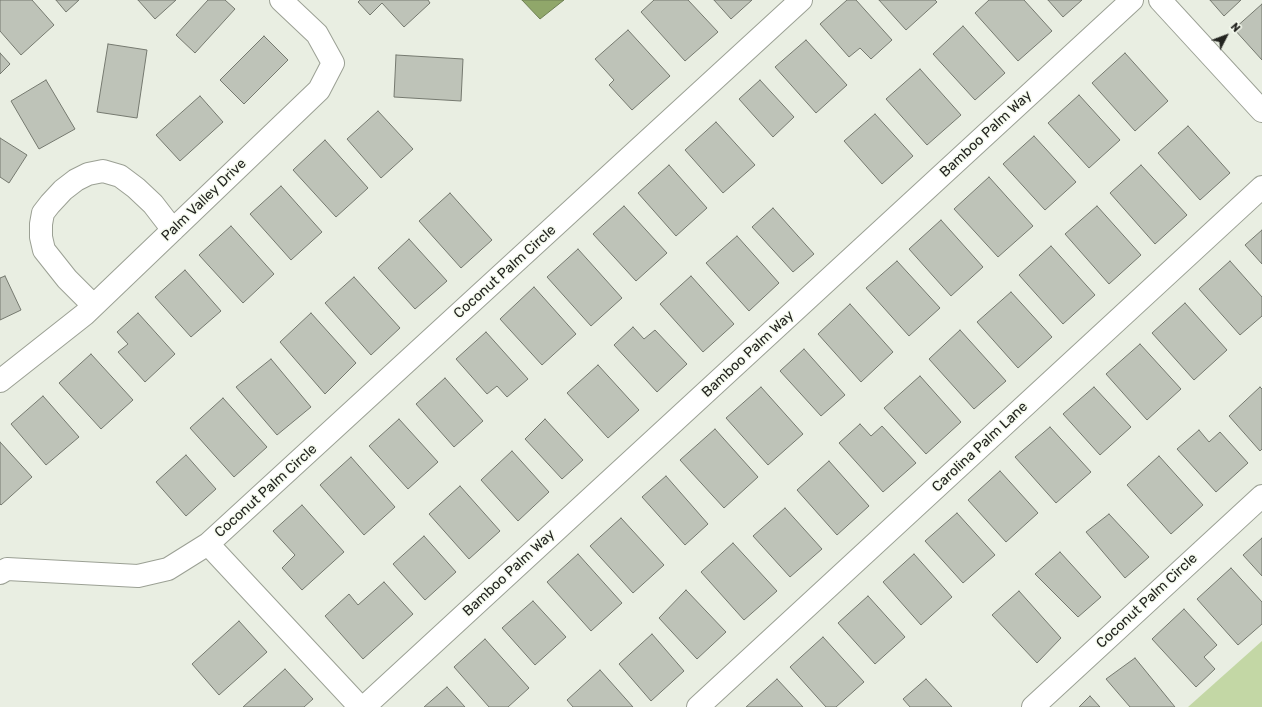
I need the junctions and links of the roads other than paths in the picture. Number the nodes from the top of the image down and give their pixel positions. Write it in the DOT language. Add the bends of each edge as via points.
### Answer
graph roads {
  1 [pos="281,0"];
  2 [pos="801,0"];
  3 [pos="1132,0"];
  4 [pos="1160,0"];
  5 [pos="1262,111"];
  6 [pos="1262,188"];
  7 [pos="173,230"];
  8 [pos="93,305"];
  9 [pos="0,381"];
  10 [pos="1262,496"];
  11 [pos="208,544"];
  12 [pos="0,573"];
  13 [pos="360,707"];
  14 [pos="364,707"];
  15 [pos="698,707"];
  16 [pos="1033,707"];
  1 -- 7 [label="street, Palm Valley Drive" via="316,34 333,64 319,90"];
  2 -- 11 [label="street, Coconut Palm Circle"];
  3 -- 14 [label="street, Bamboo Palm Way"];
  4 -- 5 [label="street"];
  6 -- 15 [label="street, Carolina Palm Lane"];
  7 -- 8 [label="street, Palm Valley Drive"];
  7 -- 8 [label="street" via="153,204 120,176 103,171 88,174 63,190 43,213 41,237 44,250 67,279"];
  8 -- 9 [label="street, Palm Valley Drive"];
  10 -- 16 [label="street, Coconut Palm Circle"];
  11 -- 12 [label="street, Coconut Palm Circle" via="168,570 138,576 7,569"];
  11 -- 13 [label="street, Coconut Palm Circle"];
}
